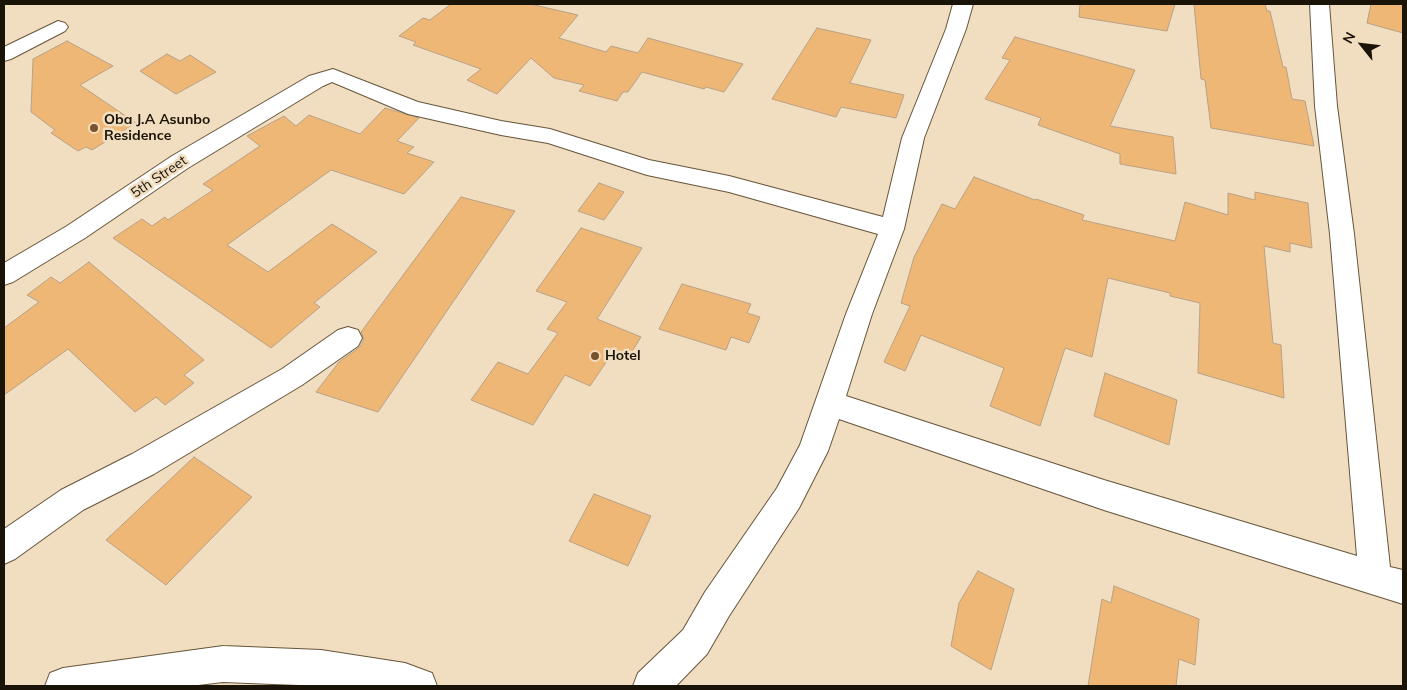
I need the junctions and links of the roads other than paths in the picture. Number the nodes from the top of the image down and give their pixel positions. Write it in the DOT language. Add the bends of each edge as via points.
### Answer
graph roads {
  1 [pos="963,4"];
  2 [pos="1320,4"];
  3 [pos="58,27"];
  4 [pos="4,55"];
  5 [pos="892,229"];
  6 [pos="4,275"];
  7 [pos="348,338"];
  8 [pos="829,403"];
  9 [pos="4,548"];
  10 [pos="1389,583"];
  11 [pos="63,686"];
  12 [pos="419,686"];
  13 [pos="650,686"];
  1 -- 5 [label="street" via="913,138"];
  2 -- 10 [label="street" via="1326,106"];
  3 -- 4 [label="street"];
  5 -- 6 [label="street, 5th Street" via="729,184 646,167 550,136 416,109 333,75 316,81 180,162"];
  5 -- 8 [label="street"];
  7 -- 9 [label="street" via="292,378 143,464 72,500"];
  8 -- 10 [label="street" via="1104,495"];
  8 -- 13 [label="street" via="813,451 788,498 695,642"];
  11 -- 12 [label="street" via="223,664 321,668"];
}
